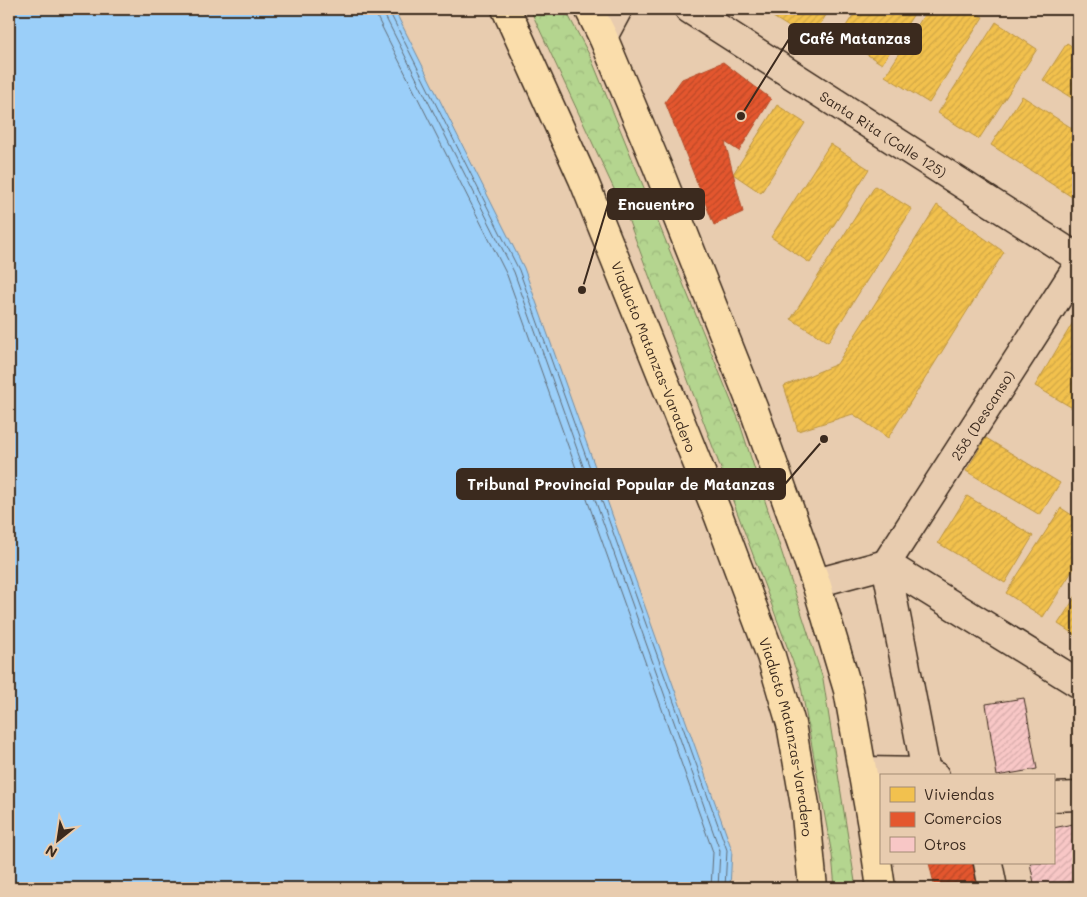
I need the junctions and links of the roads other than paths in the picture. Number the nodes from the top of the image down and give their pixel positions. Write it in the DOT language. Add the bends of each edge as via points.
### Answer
graph roads {
  1 [pos="506,9"];
  2 [pos="589,9"];
  3 [pos="618,9"];
  4 [pos="689,9"];
  5 [pos="603,37"];
  6 [pos="1078,258"];
  7 [pos="1078,266"];
  8 [pos="886,564"];
  9 [pos="816,583"];
  10 [pos="1078,683"];
  11 [pos="863,771"];
  12 [pos="931,774"];
  13 [pos="1078,796"];
  14 [pos="1054,797"];
  15 [pos="988,864"];
  16 [pos="813,888"];
  17 [pos="881,888"];
  18 [pos="993,888"];
  1 -- 16 [label="highway, Viaducto Matanzas-Varadero" via="583,179 719,517 771,656 791,724 805,806"];
  2 -- 5 [label="highway"];
  3 -- 5 [label="street"];
  4 -- 6 [label="street, Santa Rita (Calle 125)"];
  5 -- 9 [label="highway" via="754,410"];
  7 -- 8 [label="street, 258 (Descanso)"];
  8 -- 9 [label="street"];
  8 -- 10 [label="street"];
  8 -- 12 [label="street"];
  9 -- 11 [label="highway" via="848,690"];
  11 -- 12 [label="street"];
  11 -- 17 [label="highway"];
  13 -- 14 [label="street"];
  15 -- 18 [label="street"];
}
